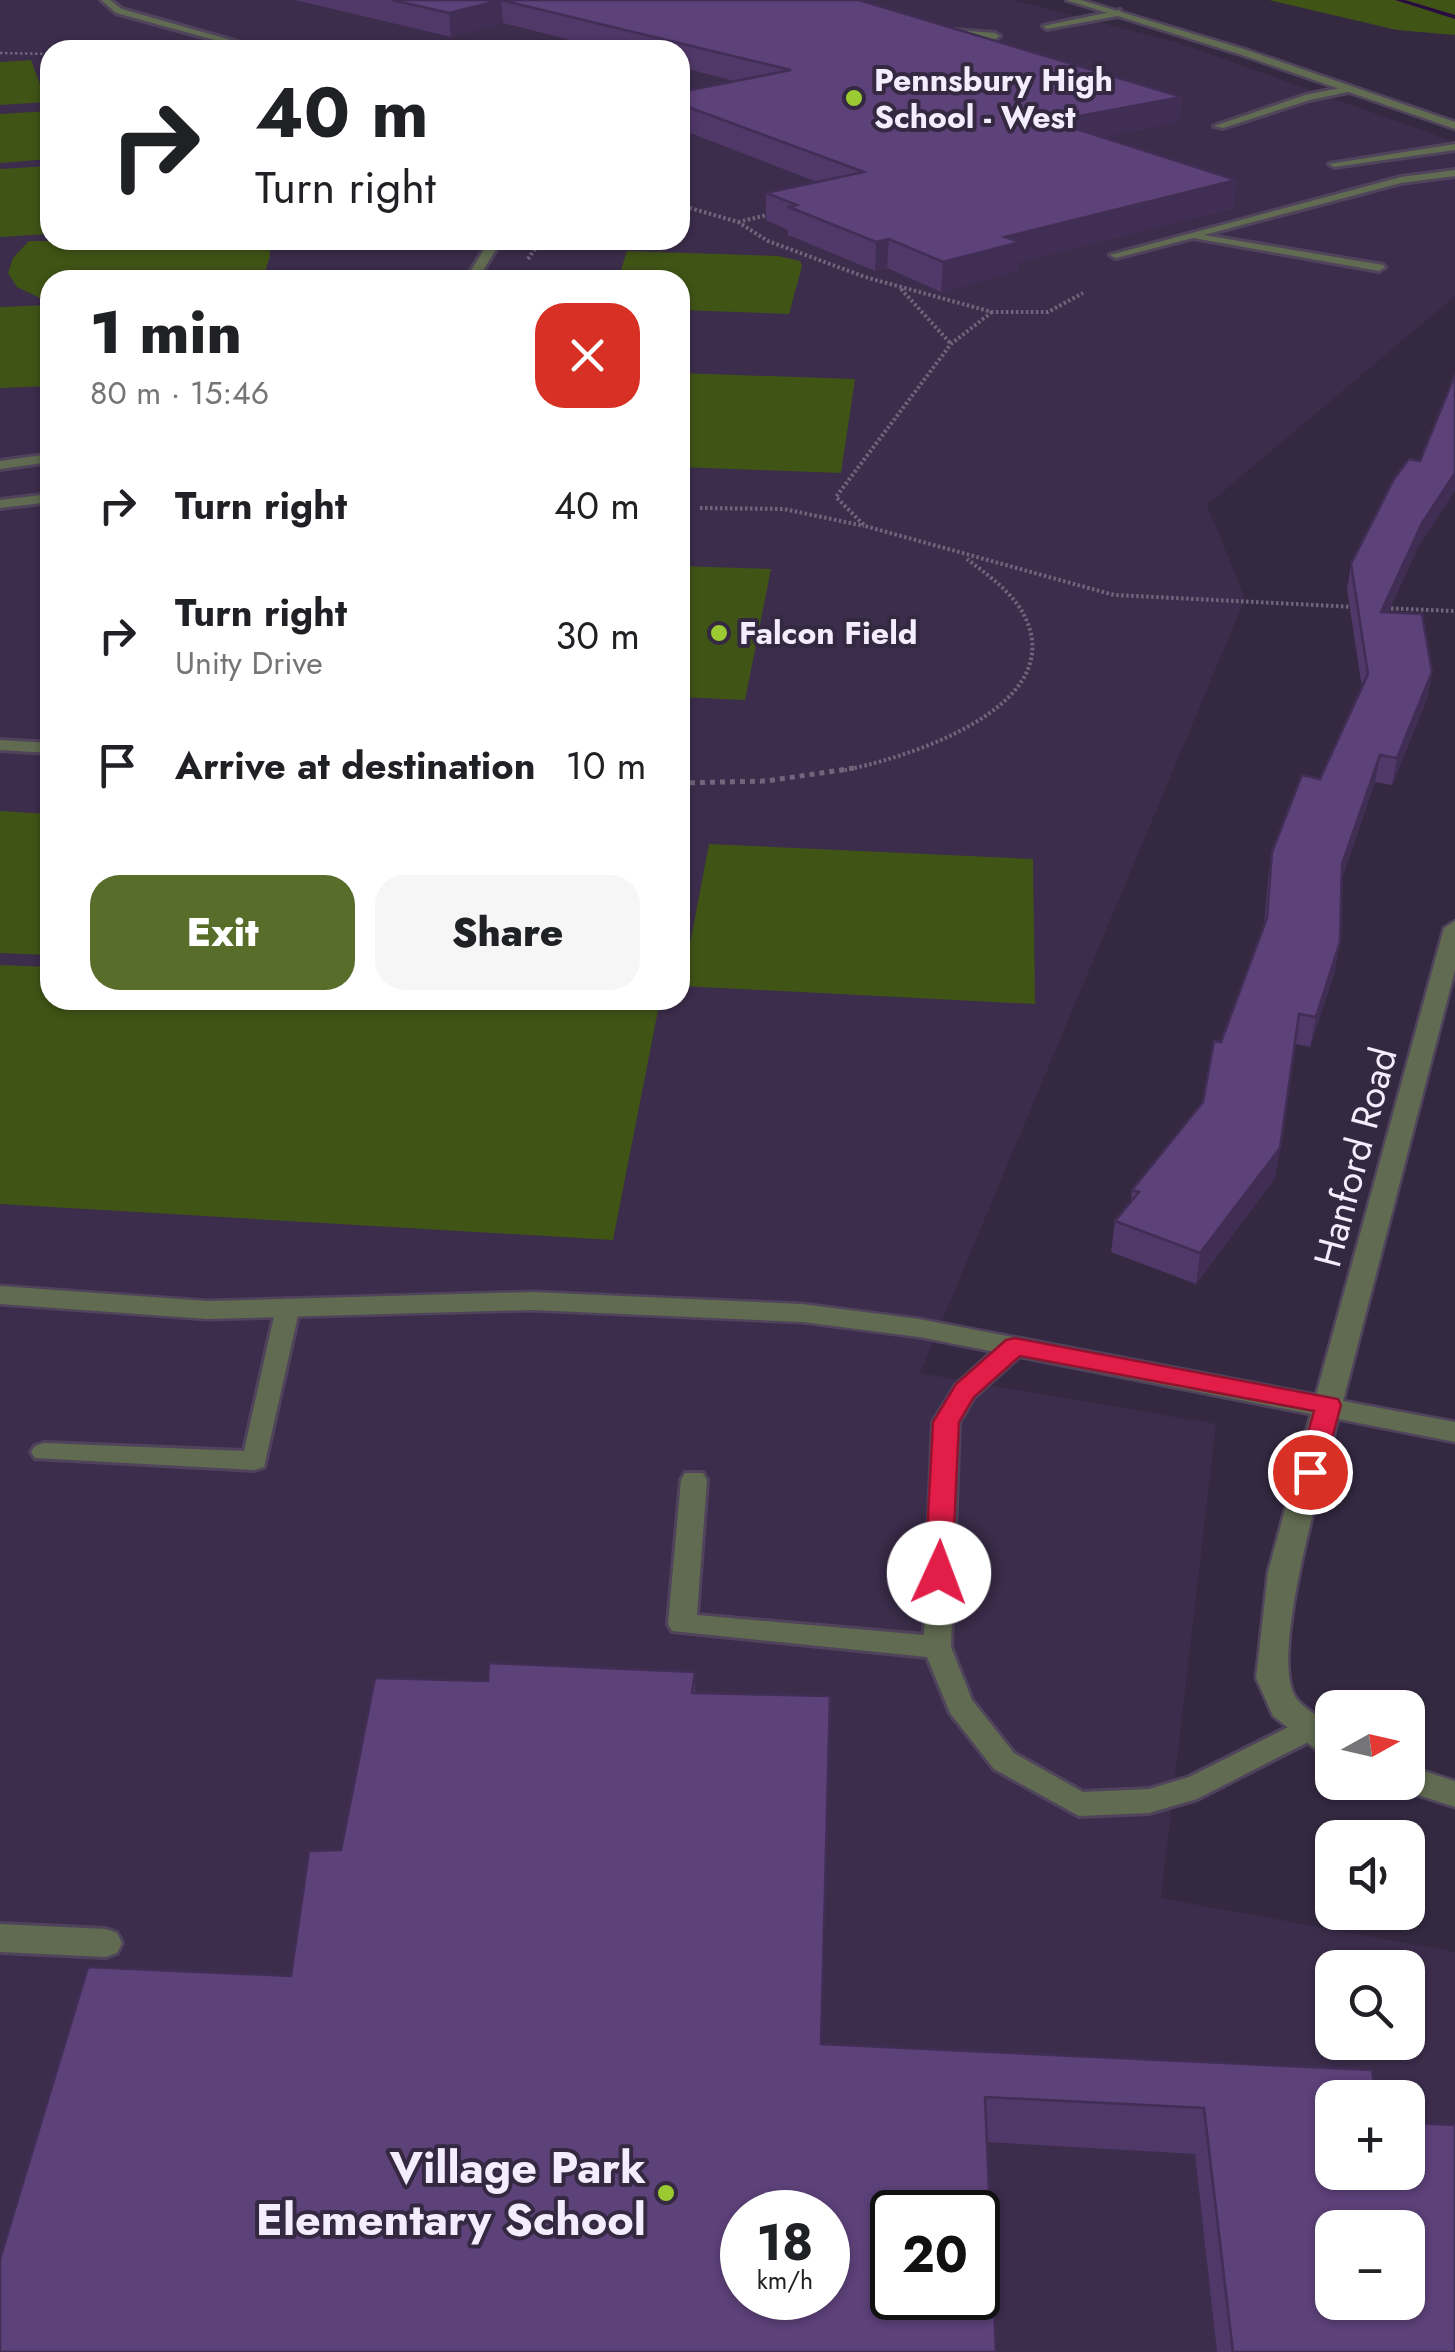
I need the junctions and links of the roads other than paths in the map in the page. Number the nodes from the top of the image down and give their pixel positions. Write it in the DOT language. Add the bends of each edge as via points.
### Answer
graph roads {
  1 [pos="106,0"];
  2 [pos="1072,0"];
  3 [pos="1120,13"];
  4 [pos="1047,26"];
  5 [pos="942,30"];
  6 [pos="996,36"];
  7 [pos="225,40"];
  8 [pos="1350,89"];
  9 [pos="1219,126"];
  10 [pos="1455,126"];
  11 [pos="1455,147"];
  12 [pos="1334,164"];
  13 [pos="1455,172"];
  14 [pos="1188,236"];
  15 [pos="1116,255"];
  16 [pos="1378,268"];
  17 [pos="40,460"];
  18 [pos="0,466"];
  19 [pos="40,499"];
  20 [pos="0,504"];
  21 [pos="0,745"];
  22 [pos="40,747"];
  23 [pos="1455,928"];
  24 [pos="0,1295"];
  25 [pos="288,1308"];
  26 [pos="1015,1346"];
  27 [pos="1328,1405"];
  28 [pos="1455,1432"];
  29 [pos="44,1452"];
  30 [pos="694,1480"];
  31 [pos="936,1647"];
  32 [pos="1315,1730"];
  33 [pos="1315,1738"];
  34 [pos="1425,1784"];
  35 [pos="1455,1794"];
  36 [pos="0,1938"];
  37 [pos="106,1943"];
  1 -- 7 [label="lane" via="119,10"];
  2 -- 3 [label="street"];
  3 -- 4 [label="lane"];
  3 -- 8 [label="street"];
  5 -- 6 [label="lane"];
  8 -- 9 [label="lane"];
  8 -- 10 [label="street"];
  11 -- 12 [label="lane"];
  13 -- 14 [label="lane"];
  14 -- 15 [label="lane"];
  14 -- 16 [label="lane"];
  17 -- 18 [label="lane"];
  19 -- 20 [label="lane"];
  21 -- 22 [label="lane"];
  23 -- 27 [label="street, Hanford Road"];
  24 -- 25 [label="street" via="208,1310"];
  25 -- 26 [label="street" via="532,1301 699,1305 860,1320"];
  25 -- 29 [label="lane" via="255,1461"];
  26 -- 27 [label="street"];
  26 -- 31 [label="lane" via="965,1390 946,1422"];
  27 -- 28 [label="street"];
  27 -- 32 [label="street, Hanford Road" via="1283,1572 1272,1678 1284,1707"];
  30 -- 31 [label="lane" via="682,1624"];
  31 -- 33 [label="lane" via="960,1706 1004,1761 1079,1804 1149,1801"];
  34 -- 35 [label="street"];
  36 -- 37 [label="lane"];
}
